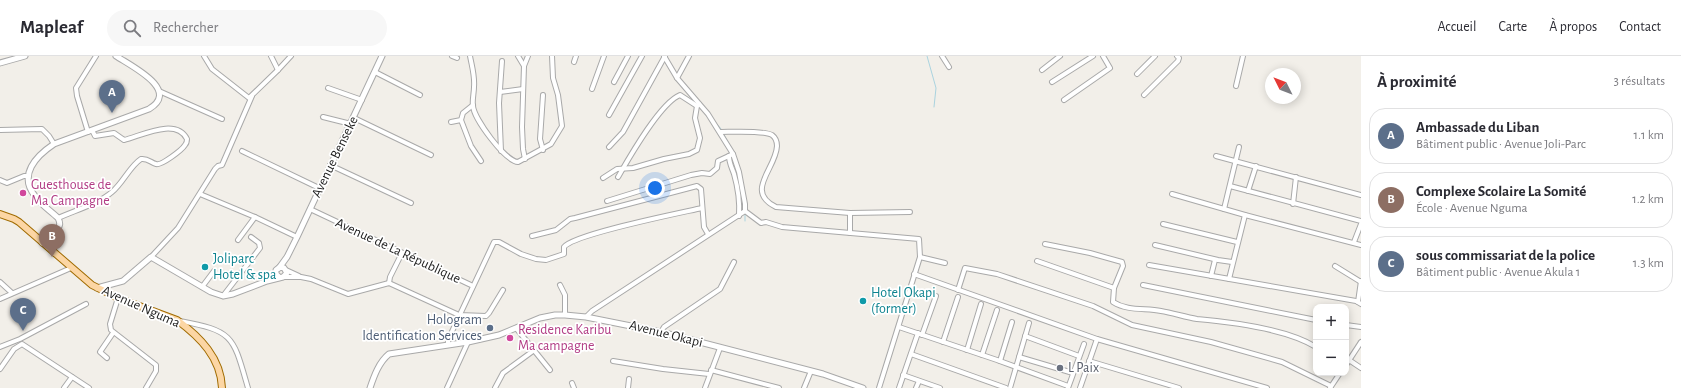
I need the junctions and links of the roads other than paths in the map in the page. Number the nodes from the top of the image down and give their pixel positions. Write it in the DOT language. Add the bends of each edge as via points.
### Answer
graph roads {
  1 [pos="25,56"];
  2 [pos="96,56"];
  3 [pos="116,56"];
  4 [pos="204,56"];
  5 [pos="271,56"];
  6 [pos="291,56"];
  7 [pos="382,56"];
  8 [pos="470,56"];
  9 [pos="518,56"];
  10 [pos="528,56"];
  11 [pos="552,56"];
  12 [pos="576,56"];
  13 [pos="604,56"];
  14 [pos="628,56"];
  15 [pos="642,56"];
  16 [pos="689,56"];
  17 [pos="942,56"];
  18 [pos="1060,56"];
  19 [pos="1093,56"];
  20 [pos="1103,56"];
  21 [pos="1155,56"];
  22 [pos="1177,56"];
  23 [pos="1244,56"];
  24 [pos="664,58"];
  25 [pos="502,61"];
  26 [pos="574,62"];
  27 [pos="0,63"];
  28 [pos="524,66"];
  29 [pos="949,67"];
  30 [pos="278,70"];
  31 [pos="1042,70"];
  32 [pos="375,72"];
  33 [pos="1137,74"];
  34 [pos="677,78"];
  35 [pos="614,82"];
  36 [pos="1052,82"];
  37 [pos="1236,86"];
  38 [pos="328,88"];
  39 [pos="523,89"];
  40 [pos="592,89"];
  41 [pos="159,91"];
  42 [pos="500,92"];
  43 [pos="420,95"];
  44 [pos="543,95"];
  45 [pos="1144,95"];
  46 [pos="250,97"];
  47 [pos="362,100"];
  48 [pos="1064,100"];
  49 [pos="698,105"];
  50 [pos="472,106"];
  51 [pos="609,115"];
  52 [pos="323,117"];
  53 [pos="222,118"];
  54 [pos="354,118"];
  55 [pos="461,120"];
  56 [pos="451,122"];
  57 [pos="351,124"];
  58 [pos="0,130"];
  59 [pos="90,131"];
  60 [pos="720,132"];
  61 [pos="54,144"];
  62 [pos="1239,146"];
  63 [pos="608,147"];
  64 [pos="543,150"];
  65 [pos="242,151"];
  66 [pos="501,151"];
  67 [pos="430,155"];
  68 [pos="730,156"];
  69 [pos="1216,156"];
  70 [pos="525,159"];
  71 [pos="1236,161"];
  72 [pos="481,162"];
  73 [pos="330,165"];
  74 [pos="1256,166"];
  75 [pos="623,169"];
  76 [pos="28,176"];
  77 [pos="618,177"];
  78 [pos="1296,177"];
  79 [pos="603,178"];
  80 [pos="0,180"];
  81 [pos="1230,186"];
  82 [pos="320,188"];
  83 [pos="1248,191"];
  84 [pos="1172,194"];
  85 [pos="1361,195"];
  86 [pos="199,196"];
  87 [pos="607,201"];
  88 [pos="745,201"];
  89 [pos="740,202"];
  90 [pos="411,203"];
  91 [pos="1293,204"];
  92 [pos="702,208"];
  93 [pos="310,209"];
  94 [pos="1224,209"];
  95 [pos="746,212"];
  96 [pos="850,212"];
  97 [pos="910,212"];
  98 [pos="0,214"];
  99 [pos="1245,215"];
  100 [pos="739,216"];
  101 [pos="255,217"];
  102 [pos="58,218"];
  103 [pos="1361,222"];
  104 [pos="1163,224"];
  105 [pos="850,233"];
  106 [pos="54,234"];
  107 [pos="708,234"];
  108 [pos="532,236"];
  109 [pos="251,237"];
  110 [pos="296,237"];
  111 [pos="238,240"];
  112 [pos="1237,242"];
  113 [pos="1354,242"];
  114 [pos="42,243"];
  115 [pos="1045,244"];
  116 [pos="1155,245"];
  117 [pos="1361,245"];
  118 [pos="54,253"];
  119 [pos="402,253"];
  120 [pos="151,257"];
  121 [pos="920,257"];
  122 [pos="1215,260"];
  123 [pos="1036,261"];
  124 [pos="734,262"];
  125 [pos="1232,262"];
  126 [pos="944,263"];
  127 [pos="1150,264"];
  128 [pos="1335,266"];
  129 [pos="71,268"];
  130 [pos="281,269"];
  131 [pos="214,271"];
  132 [pos="914,274"];
  133 [pos="1211,276"];
  134 [pos="282,277"];
  135 [pos="301,277"];
  136 [pos="1229,279"];
  137 [pos="266,281"];
  138 [pos="0,282"];
  139 [pos="1361,282"];
  140 [pos="389,283"];
  141 [pos="560,285"];
  142 [pos="1143,285"];
  143 [pos="473,286"];
  144 [pos="202,287"];
  145 [pos="96,288"];
  146 [pos="1114,288"];
  147 [pos="503,290"];
  148 [pos="958,290"];
  149 [pos="12,293"];
  150 [pos="223,296"];
  151 [pos="936,296"];
  152 [pos="958,297"];
  153 [pos="118,298"];
  154 [pos="0,299"];
  155 [pos="1359,303"];
  156 [pos="86,304"];
  157 [pos="982,304"];
  158 [pos="997,310"];
  159 [pos="459,315"];
  160 [pos="565,315"];
  161 [pos="586,317"];
  162 [pos="1313,319"];
  163 [pos="177,320"];
  164 [pos="1012,322"];
  165 [pos="1029,323"];
  166 [pos="1349,325"];
  167 [pos="899,327"];
  168 [pos="1361,327"];
  169 [pos="516,328"];
  170 [pos="661,332"];
  171 [pos="113,333"];
  172 [pos="920,334"];
  173 [pos="1025,336"];
  174 [pos="20,339"];
  175 [pos="1097,339"];
  176 [pos="468,342"];
  177 [pos="943,342"];
  178 [pos="1361,342"];
  179 [pos="22,344"];
  180 [pos="448,344"];
  181 [pos="1084,344"];
  182 [pos="1313,346"];
  183 [pos="0,347"];
  184 [pos="720,348"];
  185 [pos="967,350"];
  186 [pos="533,351"];
  187 [pos="911,354"];
  188 [pos="982,355"];
  189 [pos="1079,356"];
  190 [pos="1019,357"];
  191 [pos="107,358"];
  192 [pos="1349,360"];
  193 [pos="613,361"];
  194 [pos="1000,361"];
  195 [pos="1090,361"];
  196 [pos="1016,367"];
  197 [pos="1361,368"];
  198 [pos="0,369"];
  199 [pos="550,370"];
  200 [pos="810,371"];
  201 [pos="710,372"];
  202 [pos="1073,374"];
  203 [pos="903,375"];
  204 [pos="1338,376"];
  205 [pos="72,377"];
  206 [pos="630,379"];
  207 [pos="919,381"];
  208 [pos="572,383"];
  209 [pos="1068,387"];
  210 [pos="1331,387"];
  211 [pos="64,388"];
  212 [pos="89,388"];
  213 [pos="146,388"];
  214 [pos="222,388"];
  215 [pos="248,388"];
  216 [pos="370,388"];
  217 [pos="447,388"];
  218 [pos="495,388"];
  219 [pos="574,388"];
  220 [pos="628,388"];
  221 [pos="705,388"];
  222 [pos="779,388"];
  223 [pos="804,388"];
  224 [pos="863,388"];
  225 [pos="879,388"];
  226 [pos="899,388"];
  227 [pos="916,388"];
  228 [pos="937,388"];
  229 [pos="1006,388"];
  230 [pos="1010,388"];
  231 [pos="1081,388"];
  232 [pos="1179,388"];
  233 [pos="1267,388"];
  1 -- 27 [label="street"];
  2 -- 59 [label="street" via="76,88"];
  3 -- 41 [label="street" via="150,78"];
  4 -- 46 [label="street" via="212,70"];
  5 -- 30 [label="street"];
  6 -- 30 [label="street"];
  7 -- 32 [label="street, Avenue Benseke"];
  8 -- 50 [label="street" via="474,72"];
  9 -- 28 [label="street"];
  10 -- 28 [label="street"];
  11 -- 64 [label="street" via="553,78 562,126 551,144"];
  12 -- 26 [label="street"];
  13 -- 40 [label="street"];
  14 -- 35 [label="street"];
  15 -- 51 [label="street"];
  16 -- 34 [label="street"];
  17 -- 29 [label="street"];
  18 -- 31 [label="street"];
  19 -- 36 [label="street"];
  20 -- 48 [label="street" via="1110,68"];
  21 -- 33 [label="street"];
  22 -- 45 [label="street" via="1178,61"];
  23 -- 37 [label="street"];
  24 -- 34 [label="street"];
  24 -- 63 [label="street" via="623,132"];
  25 -- 42 [label="street"];
  28 -- 39 [label="street"];
  30 -- 46 [label="street"];
  32 -- 43 [label="street"];
  32 -- 47 [label="street, Avenue Benseke"];
  34 -- 49 [label="street"];
  38 -- 47 [label="street"];
  39 -- 42 [label="street"];
  39 -- 70 [label="street"];
  41 -- 53 [label="street"];
  41 -- 59 [label="street" via="157,102 149,109"];
  42 -- 66 [label="street"];
  44 -- 64 [label="street" via="540,139"];
  46 -- 86 [label="street" via="222,165 215,168"];
  47 -- 54 [label="street, Avenue Benseke"];
  49 -- 60 [label="street"];
  49 -- 75 [label="street" via="680,95 673,99 650,127"];
  49 -- 75 [label="street" via="695,118 700,138 697,150"];
  50 -- 55 [label="street" via="463,113"];
  50 -- 66 [label="street"];
  52 -- 57 [label="street"];
  54 -- 57 [label="street, Avenue Benseke"];
  54 -- 67 [label="street"];
  55 -- 56 [label="street"];
  55 -- 72 [label="street" via="471,146"];
  57 -- 73 [label="street, Avenue Benseke"];
  58 -- 61 [label="street" via="42,129"];
  59 -- 61 [label="street"];
  59 -- 102 [label="street" via="95,136 114,133 124,140 162,128 171,128 182,132 187,139 179,152 160,164 141,159 110,194"];
  60 -- 68 [label="street"];
  60 -- 96 [label="street" via="762,133 775,138 776,153 762,190 768,203 776,207"];
  61 -- 76 [label="street" via="38,157"];
  62 -- 71 [label="street"];
  64 -- 70 [label="street"];
  65 -- 82 [label="street"];
  66 -- 70 [label="street" via="514,162"];
  68 -- 87 [label="street" via="718,161 710,174 691,175"];
  68 -- 88 [label="street" via="739,172"];
  68 -- 89 [label="street" via="729,162 734,172"];
  69 -- 71 [label="street"];
  71 -- 74 [label="street"];
  71 -- 81 [label="street"];
  73 -- 82 [label="street, Avenue Benseke"];
  73 -- 90 [label="street"];
  74 -- 78 [label="street"];
  74 -- 83 [label="street"];
  75 -- 77 [label="street"];
  75 -- 79 [label="street" via="611,172"];
  76 -- 80 [label="street" via="7,183"];
  76 -- 102 [label="street" via="35,196"];
  78 -- 85 [label="street"];
  78 -- 91 [label="street"];
  81 -- 83 [label="street"];
  81 -- 94 [label="street"];
  82 -- 93 [label="street, Avenue Benseke"];
  83 -- 91 [label="street"];
  84 -- 94 [label="street"];
  86 -- 101 [label="street"];
  86 -- 120 [label="street" via="178,228"];
  88 -- 89 [label="street"];
  88 -- 95 [label="street"];
  89 -- 100 [label="street"];
  91 -- 103 [label="street"];
  92 -- 107 [label="street" via="704,227"];
  92 -- 108 [label="street" via="701,189 697,186 570,219 556,230"];
  92 -- 143 [label="street" via="587,236 566,244 564,254 546,260 520,254 497,241 492,245"];
  93 -- 110 [label="street, Avenue Benseke"];
  93 -- 119 [label="street, Avenue de La République"];
  94 -- 99 [label="street"];
  95 -- 100 [label="street"];
  95 -- 105 [label="street" via="761,223"];
  96 -- 97 [label="street"];
  96 -- 105 [label="street"];
  98 -- 114 [label="main road, Avenue Nguma" via="16,220"];
  99 -- 112 [label="street"];
  99 -- 113 [label="street"];
  100 -- 107 [label="street"];
  101 -- 110 [label="street"];
  101 -- 111 [label="street"];
  102 -- 106 [label="street" via="60,226"];
  103 -- 113 [label="street"];
  104 -- 112 [label="street"];
  105 -- 121 [label="street" via="919,239"];
  106 -- 114 [label="street"];
  106 -- 118 [label="street"];
  107 -- 161 [label="street"];
  109 -- 150 [label="street" via="259,243 260,248"];
  110 -- 130 [label="street, Avenue Benseke"];
  112 -- 125 [label="street"];
  113 -- 117 [label="street"];
  114 -- 118 [label="main road, Avenue Nguma"];
  115 -- 146 [label="street" via="1122,262 1123,266"];
  116 -- 122 [label="street"];
  118 -- 129 [label="main road, Avenue Nguma"];
  119 -- 140 [label="street"];
  119 -- 143 [label="street, Avenue de La République"];
  120 -- 144 [label="street"];
  120 -- 145 [label="street" via="123,281"];
  121 -- 126 [label="street"];
  121 -- 132 [label="street"];
  122 -- 125 [label="street"];
  122 -- 133 [label="street"];
  123 -- 146 [label="street"];
  124 -- 170 [label="street" via="720,290 664,327"];
  125 -- 136 [label="street"];
  127 -- 133 [label="street"];
  128 -- 139 [label="street"];
  129 -- 145 [label="main road, Avenue Nguma"];
  129 -- 149 [label="street"];
  130 -- 134 [label="street" via="276,274"];
  130 -- 134 [label="street, Avenue Benseke" via="287,272"];
  130 -- 135 [label="street"];
  130 -- 137 [label="street"];
  131 -- 144 [label="street"];
  132 -- 148 [label="street"];
  132 -- 167 [label="street"];
  133 -- 136 [label="street"];
  134 -- 135 [label="street"];
  134 -- 137 [label="street"];
  135 -- 140 [label="street" via="316,280 348,294"];
  136 -- 155 [label="street"];
  137 -- 150 [label="street"];
  138 -- 149 [label="street"];
  139 -- 155 [label="street"];
  140 -- 159 [label="street"];
  141 -- 160 [label="street" via="564,295"];
  142 -- 162 [label="street"];
  143 -- 159 [label="street, Avenue de La République"];
  144 -- 150 [label="street"];
  145 -- 153 [label="main road, Avenue Nguma"];
  146 -- 182 [label="street" via="1113,302 1124,307 1160,310 1259,328"];
  147 -- 159 [label="street" via="486,316"];
  148 -- 175 [label="street"];
  148 -- 210 [label="street" via="965,268 997,274 1093,306 1132,325 1211,342 1282,362"];
  149 -- 154 [label="street"];
  151 -- 172 [label="street"];
  152 -- 177 [label="street"];
  153 -- 163 [label="main road, Avenue Nguma"];
  153 -- 171 [label="street" via="109,328"];
  156 -- 174 [label="street"];
  157 -- 185 [label="street"];
  158 -- 188 [label="street"];
  159 -- 180 [label="street, Avenue de La République"];
  160 -- 161 [label="street, Avenue Okapi"];
  160 -- 169 [label="street, Avenue Okapi" via="540,318"];
  161 -- 170 [label="street, Avenue Okapi"];
  163 -- 214 [label="main road, Avenue Nguma" via="207,347 218,367"];
  163 -- 215 [label="street" via="202,325 229,338 238,355"];
  164 -- 194 [label="street"];
  165 -- 173 [label="street"];
  166 -- 168 [label="street"];
  167 -- 172 [label="street"];
  167 -- 225 [label="street"];
  169 -- 176 [label="street, Avenue Okapi" via="499,336"];
  169 -- 186 [label="street"];
  170 -- 184 [label="street, Avenue Okapi"];
  171 -- 191 [label="street" via="100,352"];
  171 -- 213 [label="street" via="156,365 156,371"];
  172 -- 177 [label="street"];
  172 -- 187 [label="street"];
  173 -- 189 [label="street"];
  173 -- 190 [label="street"];
  174 -- 179 [label="street"];
  174 -- 183 [label="street"];
  175 -- 195 [label="street"];
  175 -- 233 [label="street"];
  176 -- 180 [label="street, Avenue Okapi"];
  176 -- 217 [label="street"];
  177 -- 185 [label="street"];
  178 -- 192 [label="street"];
  179 -- 198 [label="street" via="14,349"];
  179 -- 205 [label="street"];
  180 -- 216 [label="street, Avenue Okapi" via="389,354 384,357"];
  181 -- 189 [label="street"];
  184 -- 200 [label="street, Avenue Okapi"];
  184 -- 201 [label="street"];
  185 -- 188 [label="street"];
  186 -- 199 [label="street"];
  186 -- 218 [label="street" via="503,374"];
  187 -- 203 [label="street"];
  187 -- 229 [label="street"];
  188 -- 194 [label="street"];
  189 -- 202 [label="street"];
  190 -- 196 [label="street"];
  190 -- 202 [label="street"];
  192 -- 197 [label="street"];
  193 -- 201 [label="street" via="663,370"];
  194 -- 196 [label="street"];
  195 -- 231 [label="street"];
  195 -- 232 [label="street"];
  196 -- 209 [label="street"];
  196 -- 230 [label="street"];
  200 -- 223 [label="street"];
  200 -- 224 [label="street, Avenue Okapi"];
  201 -- 221 [label="street"];
  201 -- 222 [label="street"];
  202 -- 209 [label="street"];
  203 -- 207 [label="street"];
  203 -- 226 [label="street"];
  204 -- 210 [label="street"];
  205 -- 211 [label="street"];
  205 -- 212 [label="street"];
  206 -- 220 [label="street"];
  207 -- 227 [label="street"];
  207 -- 228 [label="street"];
  208 -- 219 [label="street"];
}
